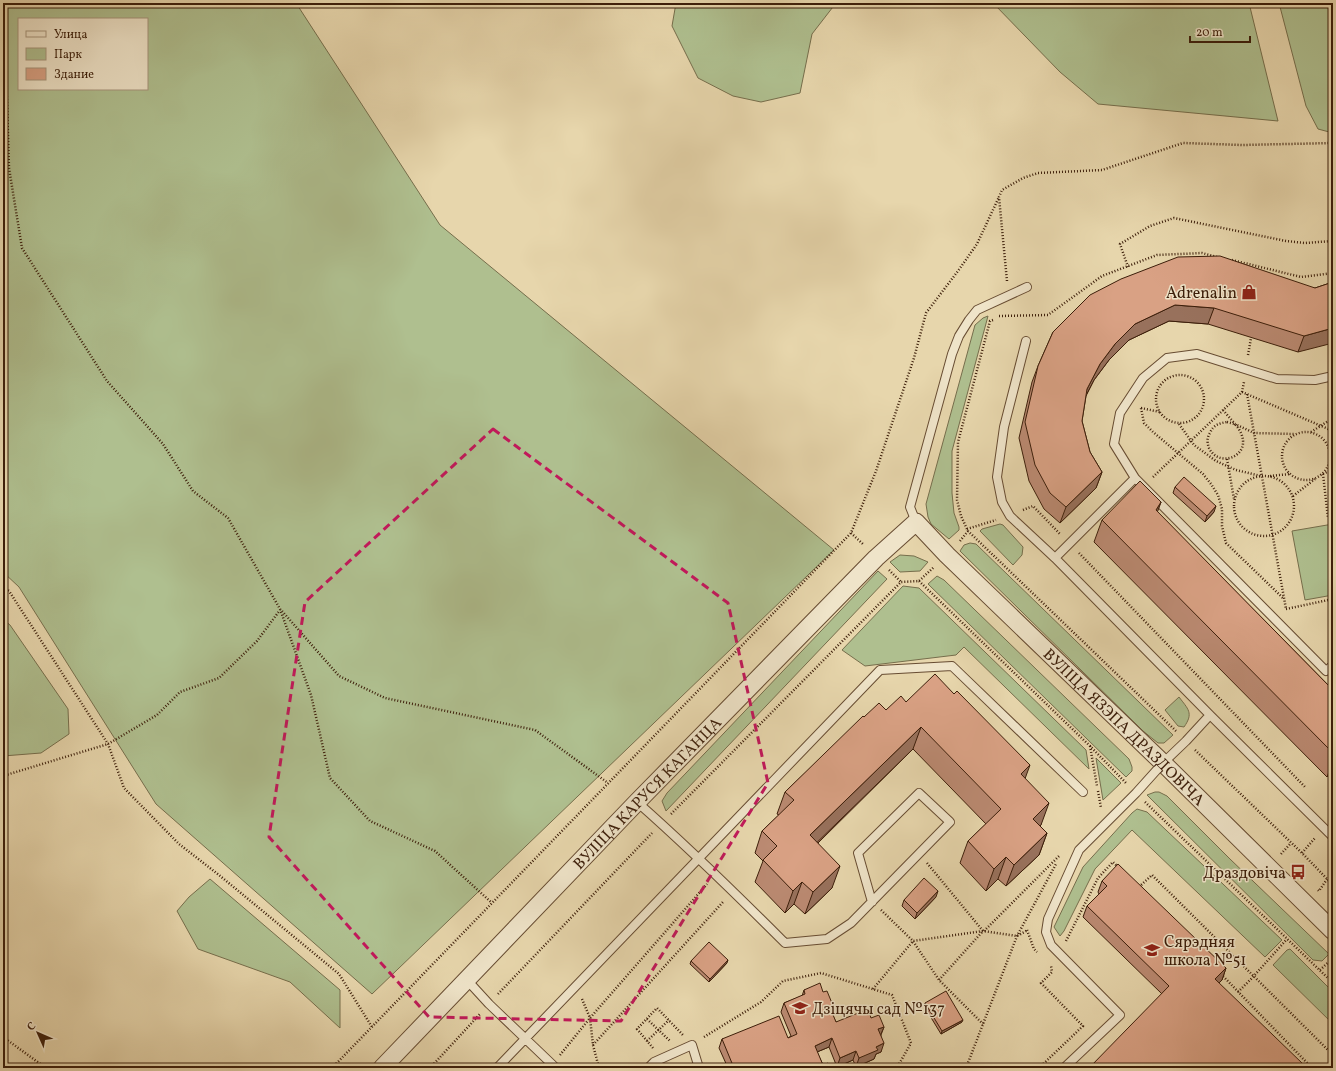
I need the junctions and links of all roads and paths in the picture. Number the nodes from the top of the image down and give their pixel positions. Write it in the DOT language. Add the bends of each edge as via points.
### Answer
graph roads {
  1 [pos="4,3"];
  2 [pos="1333,143"];
  3 [pos="999,197"];
  4 [pos="1333,240"];
  5 [pos="1128,267"];
  6 [pos="1270,269"];
  7 [pos="1333,273"];
  8 [pos="1268,276"];
  9 [pos="1027,287"];
  10 [pos="1008,296"];
  11 [pos="1026,341"];
  12 [pos="1333,376"];
  13 [pos="1247,394"];
  14 [pos="1125,406"];
  15 [pos="1141,408"];
  16 [pos="1223,410"];
  17 [pos="1160,412"];
  18 [pos="1333,418"];
  19 [pos="1178,423"];
  20 [pos="1235,424"];
  21 [pos="1322,426"];
  22 [pos="1333,431"];
  23 [pos="1311,432"];
  24 [pos="1254,433"];
  25 [pos="1295,434"];
  26 [pos="1191,441"];
  27 [pos="1178,453"];
  28 [pos="1227,459"];
  29 [pos="1228,466"];
  30 [pos="1333,469"];
  31 [pos="1290,474"];
  32 [pos="1323,474"];
  33 [pos="1262,476"];
  34 [pos="1319,476"];
  35 [pos="1135,478"];
  36 [pos="1293,496"];
  37 [pos="1234,500"];
  38 [pos="916,522"];
  39 [pos="1333,522"];
  40 [pos="1273,536"];
  41 [pos="1055,558"];
  42 [pos="919,581"];
  43 [pos="902,582"];
  44 [pos="3,587"];
  45 [pos="1284,599"];
  46 [pos="1333,599"];
  47 [pos="280,609"];
  48 [pos="1286,609"];
  49 [pos="1291,635"];
  50 [pos="1333,665"];
  51 [pos="1210,715"];
  52 [pos="1186,741"];
  53 [pos="108,744"];
  54 [pos="1163,763"];
  55 [pos="3,778"];
  56 [pos="608,783"];
  57 [pos="1083,792"];
  58 [pos="637,802"];
  59 [pos="1333,837"];
  60 [pos="1291,843"];
  61 [pos="920,854"];
  62 [pos="1060,855"];
  63 [pos="699,858"];
  64 [pos="1285,858"];
  65 [pos="1124,873"];
  66 [pos="714,875"];
  67 [pos="1327,880"];
  68 [pos="1134,883"];
  69 [pos="1333,885"];
  70 [pos="1314,886"];
  71 [pos="733,892"];
  72 [pos="872,902"];
  73 [pos="492,903"];
  74 [pos="1048,920"];
  75 [pos="1028,930"];
  76 [pos="1333,930"];
  77 [pos="983,931"];
  78 [pos="1017,936"];
  79 [pos="1287,938"];
  80 [pos="913,941"];
  81 [pos="1058,951"];
  82 [pos="1333,958"];
  83 [pos="1047,962"];
  84 [pos="1216,969"];
  85 [pos="1320,970"];
  86 [pos="1254,977"];
  87 [pos="467,980"];
  88 [pos="939,980"];
  89 [pos="575,986"];
  90 [pos="873,989"];
  91 [pos="1238,992"];
  92 [pos="590,1018"];
  93 [pos="647,1019"];
  94 [pos="669,1020"];
  95 [pos="983,1024"];
  96 [pos="372,1027"];
  97 [pos="658,1030"];
  98 [pos="3,1037"];
  99 [pos="526,1038"];
  100 [pos="647,1041"];
  101 [pos="593,1045"];
  102 [pos="692,1045"];
  103 [pos="680,1050"];
  104 [pos="1333,1055"];
  105 [pos="662,1058"];
  106 [pos="554,1066"];
  107 [pos="46,1068"];
  108 [pos="332,1068"];
  109 [pos="382,1068"];
  110 [pos="497,1068"];
  111 [pos="599,1068"];
  112 [pos="648,1068"];
  113 [pos="699,1068"];
  114 [pos="894,1068"];
  115 [pos="966,1068"];
  116 [pos="1039,1068"];
  117 [pos="1064,1068"];
  118 [pos="1312,1068"];
  1 -- 47 [label="path" via="9,168 22,248 107,381 163,444 193,491 228,518"];
  2 -- 3 [label="path" via="1182,143 1102,170 1038,173 1002,190"];
  3 -- 10 [label="path"];
  3 -- 56 [label="path" via="977,244 926,313 914,358 876,470 851,533"];
  4 -- 5 [label="path" via="1305,243 1286,241 1174,218 1150,226 1120,244"];
  5 -- 6 [label="path" via="1157,255 1202,253"];
  5 -- 52 [label="path" via="1102,276 1048,315 998,316 990,321 958,442 957,500 968,531"];
  6 -- 7 [label="path" via="1301,277"];
  6 -- 8 [label="path"];
  9 -- 10 [label="lane"];
  10 -- 38 [label="lane" via="977,310 959,336 910,507"];
  11 -- 41 [label="lane" via="1004,427 997,477 1002,502 1010,516"];
  12 -- 14 [label="lane" via="1315,380 1277,379 1197,354 1167,358 1143,378"];
  13 -- 16 [label="path" via="1242,392"];
  13 -- 21 [label="path"];
  13 -- 24 [label="path"];
  14 -- 15 [label="path"];
  14 -- 35 [label="lane" via="1120,413 1114,444"];
  15 -- 17 [label="path"];
  15 -- 27 [label="path" via="1144,423"];
  16 -- 20 [label="path"];
  16 -- 26 [label="path"];
  17 -- 19 [label="path" via="1164,418"];
  17 -- 19 [label="path" via="1156,405 1156,397 1162,383 1177,375 1193,378 1203,391 1203,407 1194,420"];
  18 -- 21 [label="path"];
  19 -- 26 [label="path"];
  20 -- 24 [label="path"];
  20 -- 28 [label="path" via="1242,432 1244,444 1238,454"];
  20 -- 28 [label="path" via="1222,423 1209,434 1208,446 1211,451 1215,456"];
  21 -- 22 [label="path"];
  21 -- 23 [label="path"];
  23 -- 25 [label="path"];
  23 -- 34 [label="path" via="1325,440 1329,447 1329,464"];
  24 -- 25 [label="path"];
  24 -- 33 [label="path"];
  25 -- 31 [label="path" via="1288,439 1282,453 1282,461"];
  26 -- 27 [label="path"];
  26 -- 29 [label="path" via="1216,461"];
  27 -- 35 [label="path" via="1153,478"];
  27 -- 45 [label="path" via="1203,474 1218,495 1226,543"];
  28 -- 29 [label="path"];
  29 -- 33 [label="path"];
  29 -- 37 [label="path"];
  30 -- 32 [label="path"];
  31 -- 33 [label="path"];
  31 -- 34 [label="path" via="1304,480"];
  32 -- 34 [label="path"];
  32 -- 39 [label="path" via="1328,518"];
  33 -- 36 [label="path" via="1281,481"];
  33 -- 37 [label="path" via="1245,482"];
  33 -- 40 [label="path"];
  34 -- 36 [label="path"];
  35 -- 41 [label="lane"];
  35 -- 49 [label="lane"];
  36 -- 40 [label="path" via="1294,510 1290,523 1283,531"];
  37 -- 40 [label="path" via="1237,521 1244,529 1252,535"];
  38 -- 54 [label="street, ВУЛІЦА ЯЗЭПА ДРАЗДОВІЧА"];
  38 -- 58 [label="street, ВУЛІЦА КАРУСЯ КАГАНЦА" via="876,558"];
  40 -- 45 [label="path"];
  41 -- 51 [label="lane"];
  42 -- 43 [label="path"];
  44 -- 53 [label="path"];
  45 -- 48 [label="path"];
  46 -- 48 [label="path"];
  47 -- 53 [label="path" via="257,642 218,678 180,692 157,715"];
  47 -- 56 [label="path" via="339,676 385,698 535,730"];
  47 -- 73 [label="path" via="310,694 330,778 370,821 435,851"];
  48 -- 49 [label="path"];
  49 -- 50 [label="lane" via="1326,671"];
  51 -- 52 [label="lane"];
  51 -- 59 [label="lane"];
  52 -- 54 [label="lane"];
  52 -- 60 [label="path"];
  53 -- 55 [label="path"];
  53 -- 96 [label="path" via="124,788 179,844 339,974"];
  54 -- 74 [label="lane" via="1079,850"];
  54 -- 76 [label="street, ВУЛІЦА ЯЗЭПА ДРАЗДОВІЧА"];
  56 -- 73 [label="path"];
  57 -- 63 [label="lane" via="952,666 880,670"];
  58 -- 63 [label="lane"];
  58 -- 87 [label="street, ВУЛІЦА КАРУСЯ КАГАНЦА"];
  60 -- 64 [label="path" via="1281,854"];
  60 -- 67 [label="path"];
  61 -- 72 [label="lane"];
  61 -- 72 [label="lane" via="950,822 919,793 858,853"];
  61 -- 77 [label="path"];
  62 -- 77 [label="path"];
  63 -- 66 [label="lane"];
  63 -- 89 [label="lane"];
  65 -- 81 [label="path" via="1113,862 1098,878 1064,946"];
  66 -- 71 [label="lane"];
  66 -- 92 [label="path"];
  67 -- 69 [label="path"];
  67 -- 70 [label="path" via="1319,891"];
  68 -- 86 [label="path" via="1139,888 1152,875"];
  71 -- 72 [label="lane" via="786,943 827,940 851,923"];
  71 -- 101 [label="path"];
  72 -- 80 [label="path"];
  73 -- 96 [label="path"];
  74 -- 75 [label="path"];
  74 -- 81 [label="lane" via="1046,932 1051,944"];
  75 -- 78 [label="path"];
  75 -- 83 [label="path" via="1034,949"];
  77 -- 78 [label="path"];
  77 -- 80 [label="path"];
  77 -- 88 [label="path"];
  78 -- 95 [label="path"];
  79 -- 86 [label="path"];
  80 -- 88 [label="path"];
  80 -- 90 [label="path"];
  81 -- 83 [label="path"];
  81 -- 117 [label="lane" via="1120,1015"];
  82 -- 85 [label="path"];
  83 -- 116 [label="path" via="1052,972 1041,983 1083,1026"];
  84 -- 91 [label="path"];
  86 -- 91 [label="path"];
  86 -- 104 [label="path"];
  87 -- 99 [label="lane"];
  87 -- 109 [label="street, ВУЛІЦА КАРУСЯ КАГАНЦА"];
  88 -- 95 [label="path"];
  89 -- 92 [label="path"];
  89 -- 99 [label="lane"];
  90 -- 102 [label="path" via="821,973 783,981 761,1002"];
  90 -- 114 [label="path" via="892,995 911,1043 898,1066"];
  91 -- 118 [label="path"];
  92 -- 101 [label="path"];
  92 -- 106 [label="path"];
  93 -- 94 [label="path" via="657,1008"];
  93 -- 97 [label="path"];
  93 -- 100 [label="path" via="637,1029"];
  94 -- 97 [label="path"];
  94 -- 102 [label="path"];
  95 -- 115 [label="path"];
  96 -- 108 [label="path"];
  97 -- 100 [label="path"];
  97 -- 103 [label="path"];
  98 -- 107 [label="path"];
  99 -- 106 [label="lane"];
  99 -- 110 [label="lane"];
  100 -- 105 [label="path"];
  101 -- 111 [label="path"];
  102 -- 103 [label="lane"];
  102 -- 113 [label="lane"];
  103 -- 105 [label="lane"];
  105 -- 112 [label="lane"];
}
